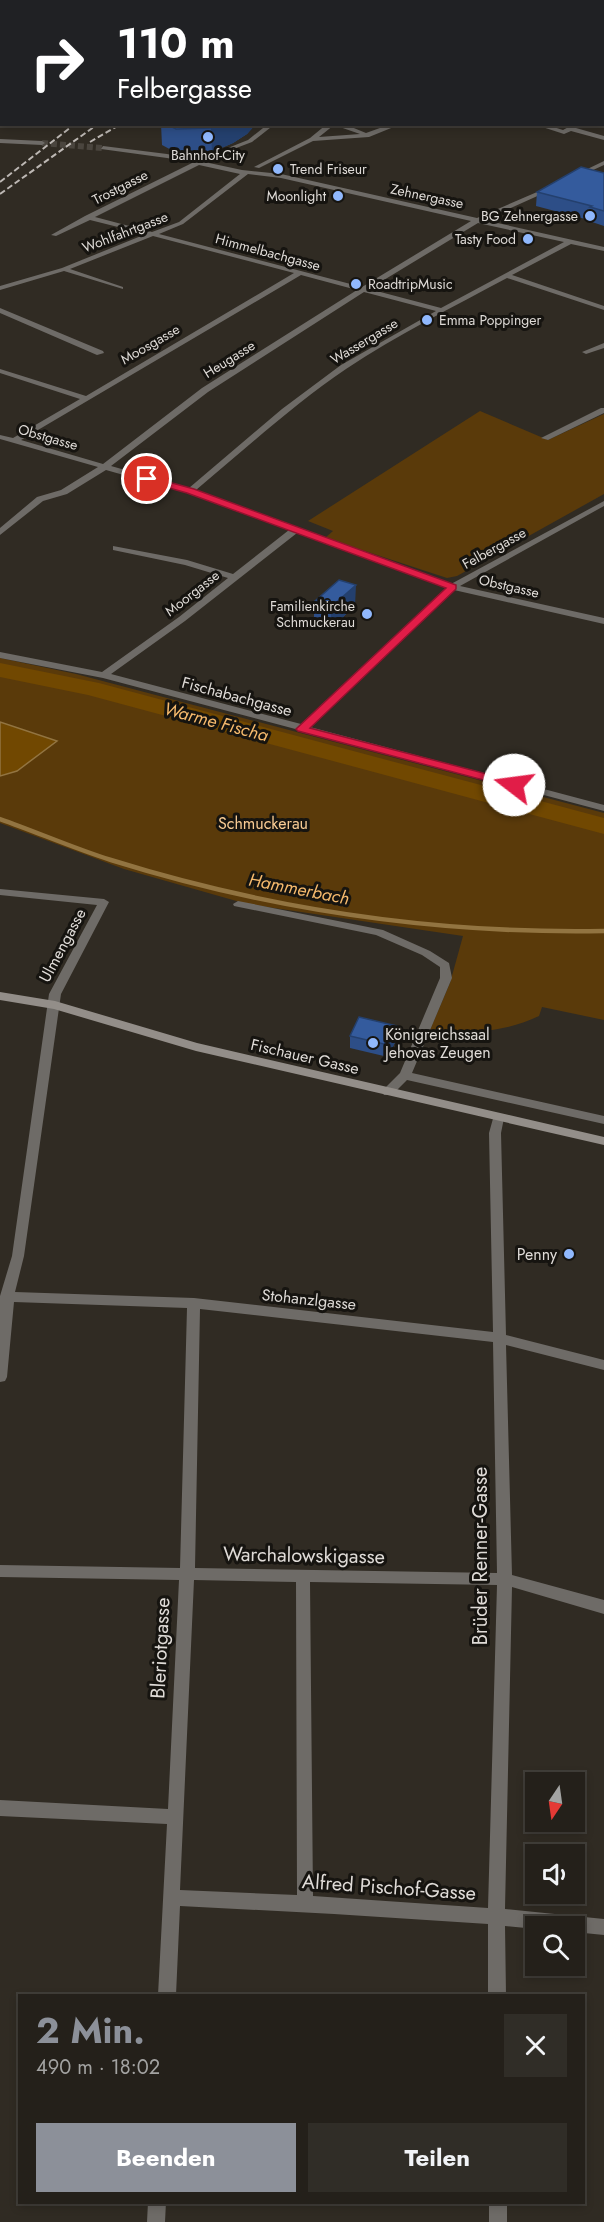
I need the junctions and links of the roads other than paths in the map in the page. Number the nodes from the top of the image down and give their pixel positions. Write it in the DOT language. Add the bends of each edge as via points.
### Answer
graph roads {
  1 [pos="270,126"];
  2 [pos="331,126"];
  3 [pos="340,126"];
  4 [pos="393,126"];
  5 [pos="547,126"];
  6 [pos="576,126"];
  7 [pos="568,130"];
  8 [pos="369,135"];
  9 [pos="604,138"];
  10 [pos="312,139"];
  11 [pos="0,141"];
  12 [pos="42,143"];
  13 [pos="103,148"];
  14 [pos="231,151"];
  15 [pos="167,156"];
  16 [pos="206,157"];
  17 [pos="219,159"];
  18 [pos="197,162"];
  19 [pos="604,163"];
  20 [pos="255,167"];
  21 [pos="248,172"];
  22 [pos="281,176"];
  23 [pos="572,178"];
  24 [pos="561,184"];
  25 [pos="87,217"];
  26 [pos="481,220"];
  27 [pos="54,235"];
  28 [pos="156,235"];
  29 [pos="571,241"];
  30 [pos="604,249"];
  31 [pos="64,269"];
  32 [pos="300,273"];
  33 [pos="507,276"];
  34 [pos="0,288"];
  35 [pos="121,288"];
  36 [pos="362,290"];
  37 [pos="604,308"];
  38 [pos="0,310"];
  39 [pos="442,310"];
  40 [pos="604,345"];
  41 [pos="586,352"];
  42 [pos="100,353"];
  43 [pos="0,371"];
  44 [pos="86,398"];
  45 [pos="604,410"];
  46 [pos="0,437"];
  47 [pos="545,438"];
  48 [pos="14,441"];
  49 [pos="104,467"];
  50 [pos="190,491"];
  51 [pos="604,503"];
  52 [pos="295,530"];
  53 [pos="0,532"];
  54 [pos="116,548"];
  55 [pos="233,577"];
  56 [pos="452,587"];
  57 [pos="604,621"];
  58 [pos="0,655"];
  59 [pos="104,675"];
  60 [pos="302,729"];
  61 [pos="604,808"];
  62 [pos="0,892"];
  63 [pos="238,904"];
  64 [pos="0,996"];
  65 [pos="55,1005"];
  66 [pos="405,1075"];
  67 [pos="388,1092"];
  68 [pos="498,1118"];
  69 [pos="604,1120"];
  70 [pos="604,1141"];
  71 [pos="6,1297"];
  72 [pos="194,1303"];
  73 [pos="499,1338"];
  74 [pos="604,1365"];
  75 [pos="0,1377"];
  76 [pos="0,1572"];
  77 [pos="187,1575"];
  78 [pos="303,1576"];
  79 [pos="505,1579"];
  80 [pos="604,1607"];
  81 [pos="0,1808"];
  82 [pos="174,1817"];
  83 [pos="172,1898"];
  84 [pos="305,1903"];
  85 [pos="496,1916"];
  86 [pos="604,1927"];
  87 [pos="167,1994"];
  88 [pos="497,1994"];
  89 [pos="157,2204"];
  90 [pos="498,2204"];
  91 [pos="156,2222"];
  92 [pos="498,2222"];
  1 -- 14 [label="street" via="256,139"];
  2 -- 10 [label="street"];
  3 -- 8 [label="street"];
  4 -- 8 [label="street"];
  5 -- 7 [label="street"];
  6 -- 7 [label="street"];
  7 -- 9 [label="street"];
  8 -- 10 [label="street"];
  10 -- 20 [label="street, Wohlfahrtgasse"];
  11 -- 12 [label="street"];
  13 -- 15 [label="street"];
  14 -- 16 [label="street"];
  14 -- 17 [label="street"];
  15 -- 16 [label="street"];
  15 -- 18 [label="street"];
  16 -- 17 [label="street, Zehnergasse"];
  16 -- 18 [label="street, Trostgasse"];
  17 -- 20 [label="street, Zehnergasse"];
  18 -- 21 [label="street, Zehnergasse"];
  18 -- 25 [label="street, Trostgasse"];
  19 -- 23 [label="street"];
  20 -- 21 [label="street, Wohlfahrtgasse"];
  20 -- 22 [label="street, Zehnergasse"];
  21 -- 22 [label="street, Zehnergasse"];
  21 -- 28 [label="street, Wohlfahrtgasse" via="192,217"];
  22 -- 26 [label="street, Zehnergasse"];
  24 -- 26 [label="street, Heugasse"];
  25 -- 27 [label="street, Trostgasse"];
  25 -- 28 [label="street, Himmelbachgasse"];
  26 -- 29 [label="street, Zehnergasse"];
  26 -- 36 [label="street, Heugasse"];
  28 -- 31 [label="street, Wohlfahrtgasse"];
  28 -- 32 [label="street, Himmelbachgasse"];
  29 -- 30 [label="street, Zehnergasse"];
  29 -- 33 [label="street, Wassergasse"];
  31 -- 34 [label="street, Wohlfahrtgasse"];
  31 -- 35 [label="street"];
  32 -- 36 [label="street, Himmelbachgasse"];
  32 -- 44 [label="street, Moosgasse"];
  33 -- 37 [label="street"];
  33 -- 39 [label="street, Wassergasse"];
  36 -- 39 [label="street, Himmelbachgasse"];
  36 -- 49 [label="street, Heugasse" via="206,390"];
  38 -- 42 [label="street"];
  39 -- 50 [label="street, Wassergasse" via="344,367"];
  40 -- 41 [label="street"];
  43 -- 44 [label="street"];
  44 -- 48 [label="street, Moosgasse"];
  45 -- 47 [label="street"];
  46 -- 48 [label="street, Obstgasse"];
  48 -- 49 [label="street, Obstgasse"];
  49 -- 50 [label="street, Obstgasse"];
  49 -- 53 [label="street, Heugasse" via="64,492 40,499"];
  50 -- 52 [label="street, Obstgasse"];
  51 -- 56 [label="street, Felbergasse"];
  52 -- 55 [label="street, Moorgasse"];
  52 -- 56 [label="street, Obstgasse"];
  54 -- 55 [label="street"];
  55 -- 59 [label="street, Moorgasse"];
  56 -- 57 [label="street, Obstgasse"];
  56 -- 60 [label="street, Felbergasse"];
  58 -- 59 [label="street, Fischabachgasse"];
  59 -- 60 [label="street, Fischabachgasse"];
  60 -- 61 [label="street, Fischabachgasse"];
  62 -- 65 [label="street, Ulmengasse" via="104,902 56,993"];
  63 -- 66 [label="street" via="379,932 445,966 446,978"];
  64 -- 65 [label="main road, Fischauer Gasse"];
  65 -- 67 [label="main road, Fischauer Gasse" via="196,1047"];
  65 -- 71 [label="street, Ulmengasse" via="18,1256"];
  66 -- 67 [label="street"];
  66 -- 69 [label="street"];
  67 -- 68 [label="main road, Fischauer Gasse"];
  68 -- 70 [label="main road, Fischauer Gasse"];
  68 -- 73 [label="street, Brüder Renner-Gasse" via="495,1133"];
  71 -- 72 [label="street, Stohanzlgasse"];
  71 -- 75 [label="street, Ulmengasse"];
  72 -- 73 [label="street, Stohanzlgasse"];
  72 -- 77 [label="street, Bleriotgasse"];
  73 -- 74 [label="street, Stohanzlgasse"];
  73 -- 79 [label="street, Brüder Renner-Gasse"];
  76 -- 77 [label="street, Warchalowskigasse"];
  77 -- 78 [label="street, Warchalowskigasse"];
  77 -- 82 [label="street, Bleriotgasse"];
  78 -- 79 [label="street, Warchalowskigasse"];
  78 -- 84 [label="street"];
  79 -- 80 [label="street, Warchalowskigasse"];
  79 -- 85 [label="street, Brüder Renner-Gasse"];
  81 -- 82 [label="street"];
  82 -- 83 [label="street, Bleriotgasse"];
  83 -- 84 [label="street, Alfred Pischof-Gasse"];
  83 -- 87 [label="street, Bleriotgasse"];
  84 -- 85 [label="street, Alfred Pischof-Gasse"];
  85 -- 86 [label="street, Alfred Pischof-Gasse"];
  85 -- 88 [label="street, Brüder Renner-Gasse"];
  89 -- 91 [label="street"];
  90 -- 92 [label="street"];
}
